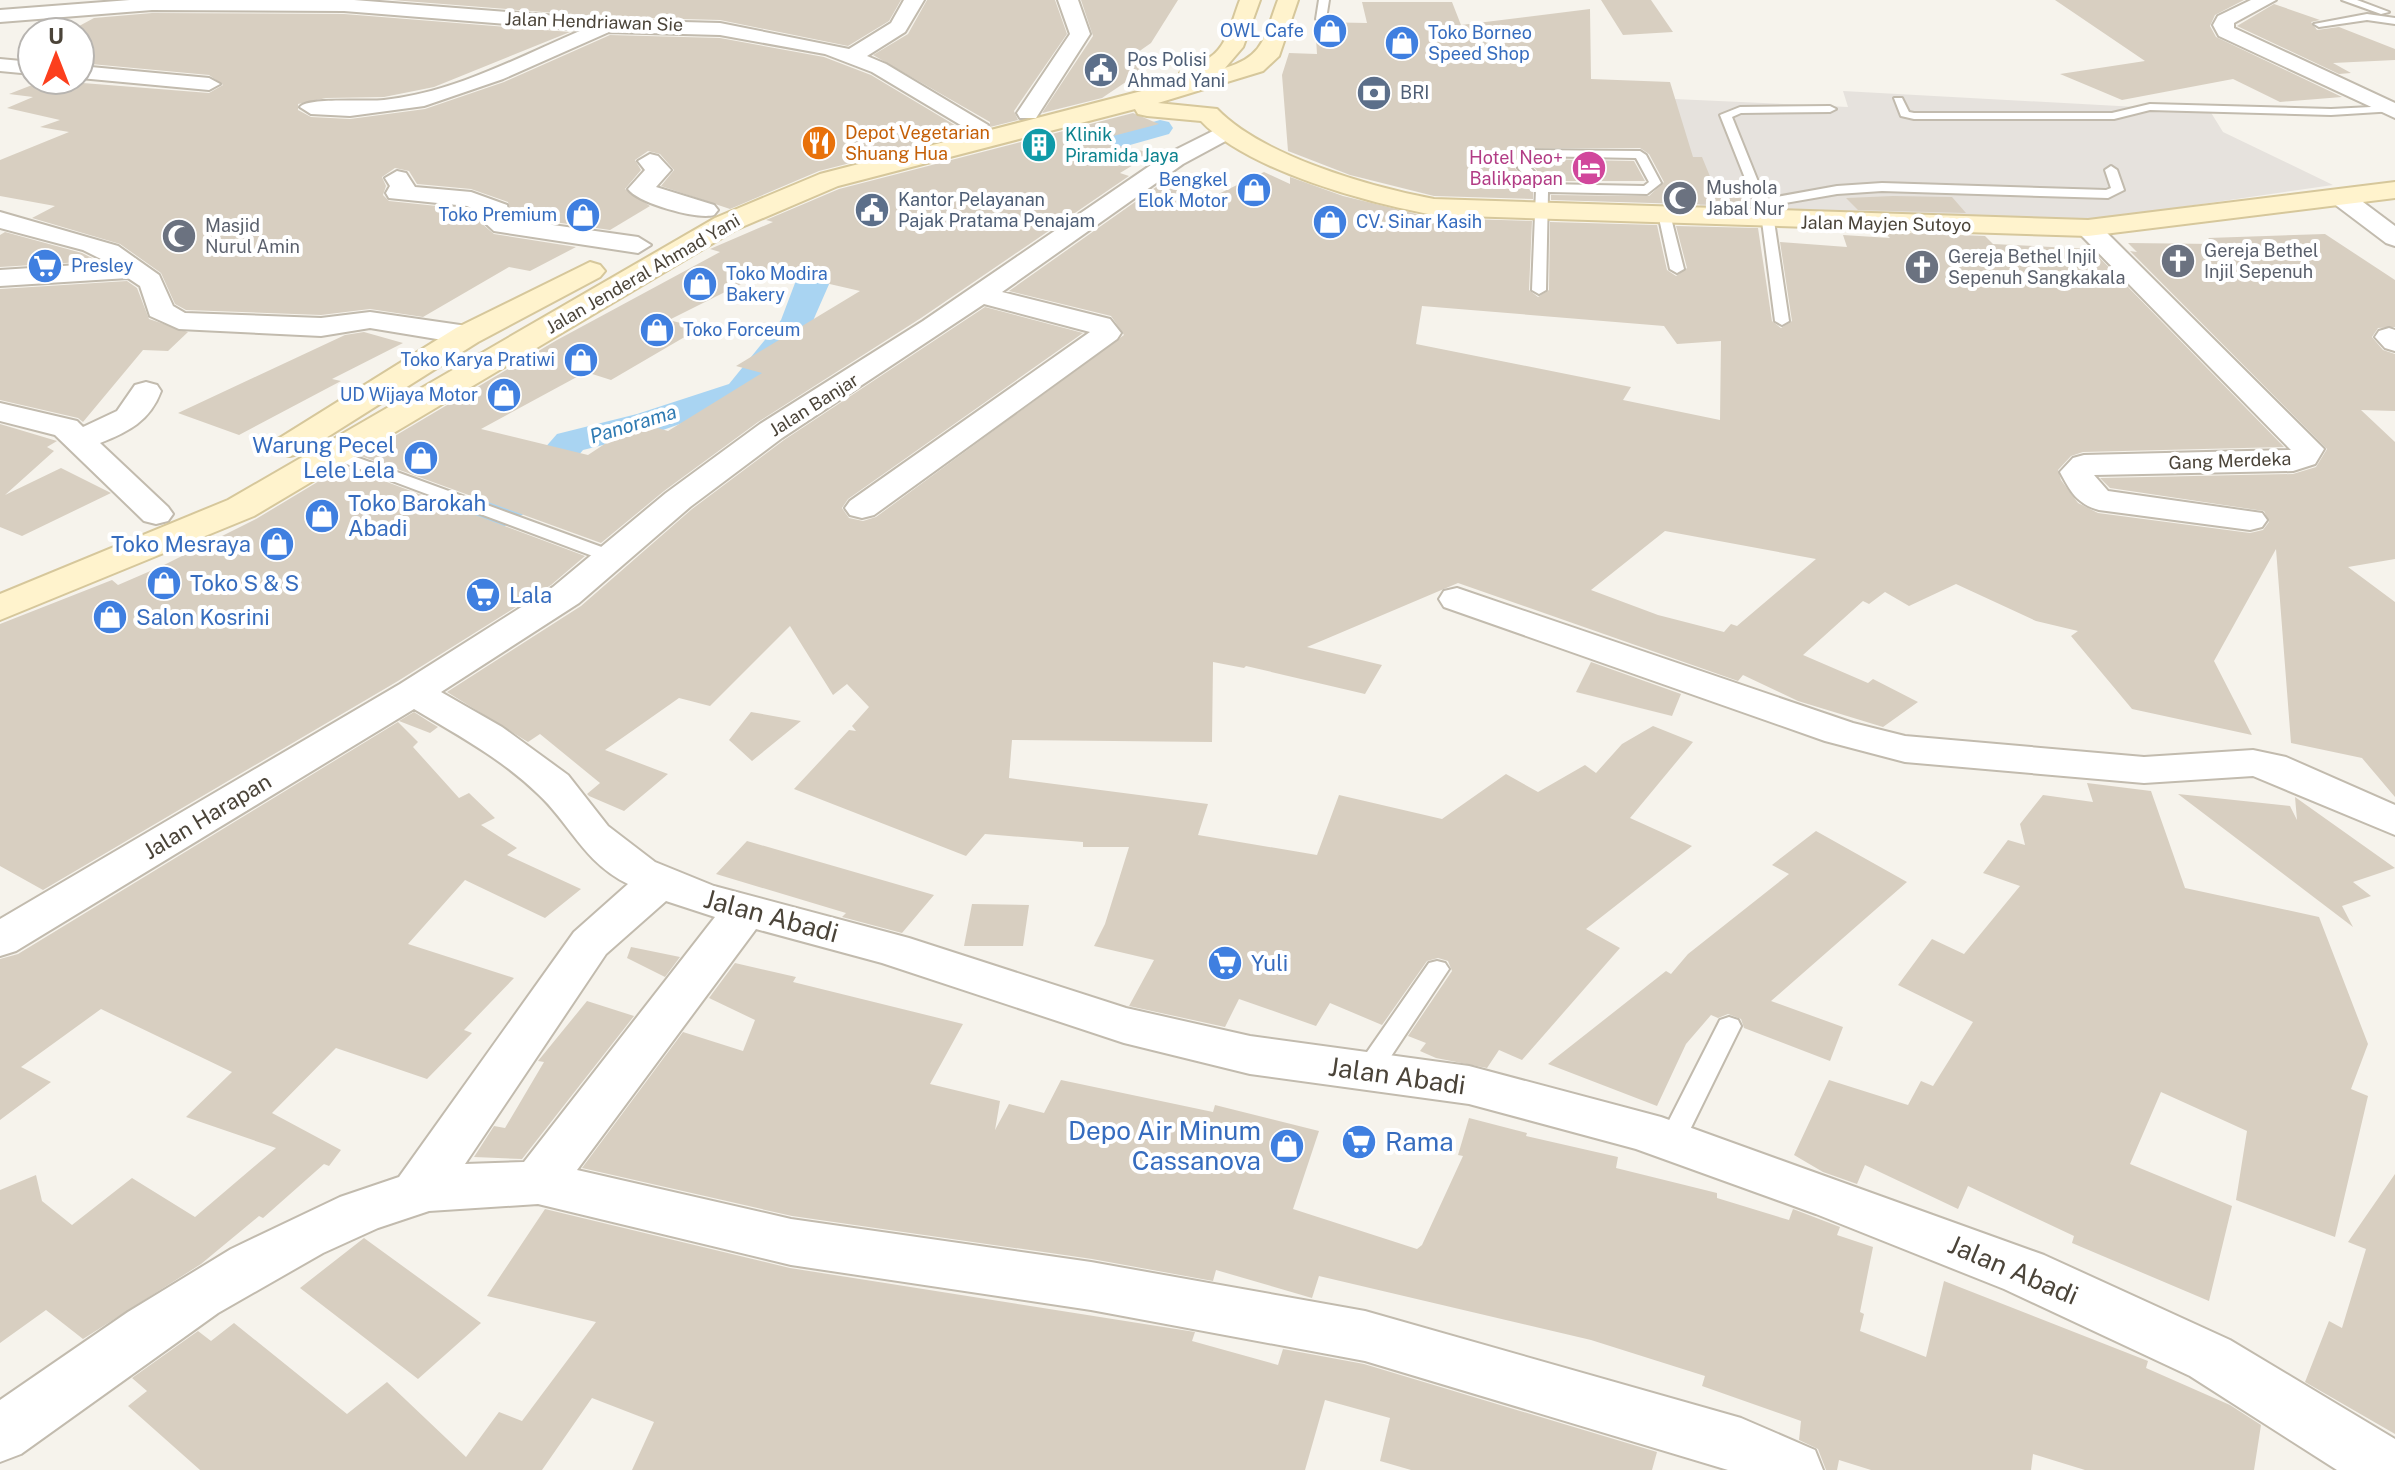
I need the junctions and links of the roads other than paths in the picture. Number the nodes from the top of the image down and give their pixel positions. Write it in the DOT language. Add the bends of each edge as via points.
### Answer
graph roads {
  1 [pos="914,0"];
  2 [pos="1068,0"];
  3 [pos="1250,0"];
  4 [pos="1288,0"];
  5 [pos="1324,0"];
  6 [pos="2266,0"];
  7 [pos="2347,0"];
  8 [pos="5,18"];
  9 [pos="2395,18"];
  10 [pos="1321,19"];
  11 [pos="2319,24"];
  12 [pos="608,26"];
  13 [pos="1268,56"];
  14 [pos="850,57"];
  15 [pos="96,73"];
  16 [pos="209,84"];
  17 [pos="1223,99"];
  18 [pos="1898,100"];
  19 [pos="1102,103"];
  20 [pos="311,107"];
  21 [pos="1830,109"];
  22 [pos="2393,110"];
  23 [pos="1028,113"];
  24 [pos="977,125"];
  25 [pos="650,161"];
  26 [pos="2111,170"];
  27 [pos="397,178"];
  28 [pos="1647,190"];
  29 [pos="2390,195"];
  30 [pos="2342,198"];
  31 [pos="1542,201"];
  32 [pos="705,210"];
  33 [pos="1765,212"];
  34 [pos="1662,217"];
  35 [pos="0,220"];
  36 [pos="2088,228"];
  37 [pos="2395,238"];
  38 [pos="638,245"];
  39 [pos="678,252"];
  40 [pos="1677,269"];
  41 [pos="131,270"];
  42 [pos="0,278"];
  43 [pos="1539,290"];
  44 [pos="981,295"];
  45 [pos="1782,321"];
  46 [pos="467,335"];
  47 [pos="146,391"];
  48 [pos="0,412"];
  49 [pos="78,440"];
  50 [pos="334,454"];
  51 [pos="862,508"];
  52 [pos="156,514"];
  53 [pos="2250,520"];
  54 [pos="612,557"];
  55 [pos="0,576"];
  56 [pos="1457,599"];
  57 [pos="0,608"];
  58 [pos="414,692"];
  59 [pos="2395,821"];
  60 [pos="660,881"];
  61 [pos="747,908"];
  62 [pos="0,940"];
  63 [pos="1437,969"];
  64 [pos="1729,1026"];
  65 [pos="1367,1072"];
  66 [pos="1671,1142"];
  67 [pos="538,1183"];
  68 [pos="418,1192"];
  69 [pos="0,1434"];
  70 [pos="1793,1470"];
  71 [pos="2394,1470"];
  1 -- 14 [label="street" via="910,13 886,38"];
  2 -- 23 [label="street" via="1080,34"];
  3 -- 17 [label="main road, Jalan Jenderal Ahmad Yani"];
  4 -- 13 [label="main road"];
  5 -- 10 [label="lane"];
  6 -- 22 [label="street" via="2225,20 2226,32"];
  7 -- 9 [label="lane"];
  8 -- 12 [label="street, Jalan Hendriawan Sie" via="152,4 344,5"];
  9 -- 11 [label="lane"];
  12 -- 14 [label="street, Jalan Hendriawan Sie" via="720,29"];
  12 -- 20 [label="street" via="431,99 370,111"];
  13 -- 17 [label="main road"];
  13 -- 17 [label="main road, Jalan Jenderal Ahmad Yani"];
  14 -- 24 [label="street, Jalan Hendriawan Sie"];
  15 -- 16 [label="street"];
  17 -- 19 [label="main road, Jalan Jenderal Ahmad Yani"];
  17 -- 19 [label="main road, Jalan Jenderal Ahmad Yani" via="1167,93"];
  17 -- 19 [label="main road, Jalan Mayjen Sutoyo" via="1160,109"];
  17 -- 31 [label="main road, Jalan Mayjen Sutoyo" via="1310,172 1371,195 1434,207"];
  17 -- 44 [label="street, Jalan Banjar" via="1175,159"];
  18 -- 22 [label="lane" via="1905,114 1914,116 2114,116 2136,108"];
  19 -- 23 [label="main road, Jalan Jenderal Ahmad Yani"];
  19 -- 39 [label="main road, Jalan Jenderal Ahmad Yani" via="829,180 725,224"];
  21 -- 33 [label="lane" via="1727,112"];
  23 -- 24 [label="main road, Jalan Jenderal Ahmad Yani"];
  24 -- 32 [label="main road, Jalan Jenderal Ahmad Yani" via="823,164"];
  25 -- 32 [label="street" via="659,170 640,189"];
  26 -- 33 [label="lane" via="2118,190 2108,194 1882,187 1837,190"];
  27 -- 38 [label="street" via="403,187 398,193 484,202 498,210 496,221 503,226"];
  28 -- 31 [label="lane"];
  28 -- 31 [label="lane" via="1655,183 1640,155 1525,152 1524,168"];
  28 -- 34 [label="lane"];
  29 -- 30 [label="main road, Jalan Mayjen Sutoyo"];
  30 -- 36 [label="main road, Jalan Mayjen Sutoyo"];
  30 -- 37 [label="street"];
  31 -- 34 [label="main road, Jalan Mayjen Sutoyo"];
  31 -- 43 [label="lane"];
  32 -- 38 [label="main road, Jalan Jenderal Ahmad Yani"];
  33 -- 34 [label="main road, Jalan Mayjen Sutoyo"];
  33 -- 36 [label="main road, Jalan Mayjen Sutoyo"];
  33 -- 45 [label="lane"];
  34 -- 40 [label="lane"];
  35 -- 41 [label="street" via="110,253 123,258"];
  36 -- 53 [label="street, Gang Merdeka" via="2308,449 2293,461 2084,465 2076,472 2086,491 2099,500"];
  38 -- 39 [label="main road"];
  38 -- 46 [label="main road, Jalan Jenderal Ahmad Yani"];
  39 -- 50 [label="main road, Jalan Jenderal Ahmad Yani"];
  41 -- 42 [label="street"];
  41 -- 46 [label="street" via="149,276 160,310 179,321 321,327 370,320"];
  44 -- 51 [label="street" via="1100,325 1107,333"];
  44 -- 54 [label="street, Jalan Banjar" via="771,431"];
  46 -- 52 [label="main road, Jalan Jenderal Ahmad Yani" via="250,471"];
  47 -- 49 [label="street" via="142,407 130,418"];
  48 -- 49 [label="street" via="60,425"];
  49 -- 52 [label="street"];
  50 -- 54 [label="lane"];
  50 -- 57 [label="main road, Jalan Jenderal Ahmad Yani" via="241,508"];
  52 -- 55 [label="main road, Jalan Jenderal Ahmad Yani"];
  54 -- 58 [label="street, Jalan Banjar" via="566,595"];
  56 -- 59 [label="street" via="1839,732 1905,749 2144,770 2253,763 2281,770"];
  58 -- 60 [label="street, Jalan Abadi" via="488,736 553,784 593,836 639,872"];
  58 -- 62 [label="street, Jalan Harapan"];
  60 -- 61 [label="street, Jalan Abadi" via="700,898"];
  60 -- 68 [label="street" via="590,943"];
  61 -- 65 [label="street, Jalan Abadi" via="1124,1025 1250,1055"];
  61 -- 67 [label="street"];
  63 -- 65 [label="lane"];
  64 -- 66 [label="lane"];
  65 -- 66 [label="street, Jalan Abadi" via="1469,1085"];
  66 -- 71 [label="street, Jalan Abadi" via="2024,1272 2210,1358"];
  67 -- 68 [label="street"];
  67 -- 70 [label="street" via="791,1242 1091,1286 1365,1336 1741,1446"];
  68 -- 69 [label="street" via="282,1246 110,1355"];
}
